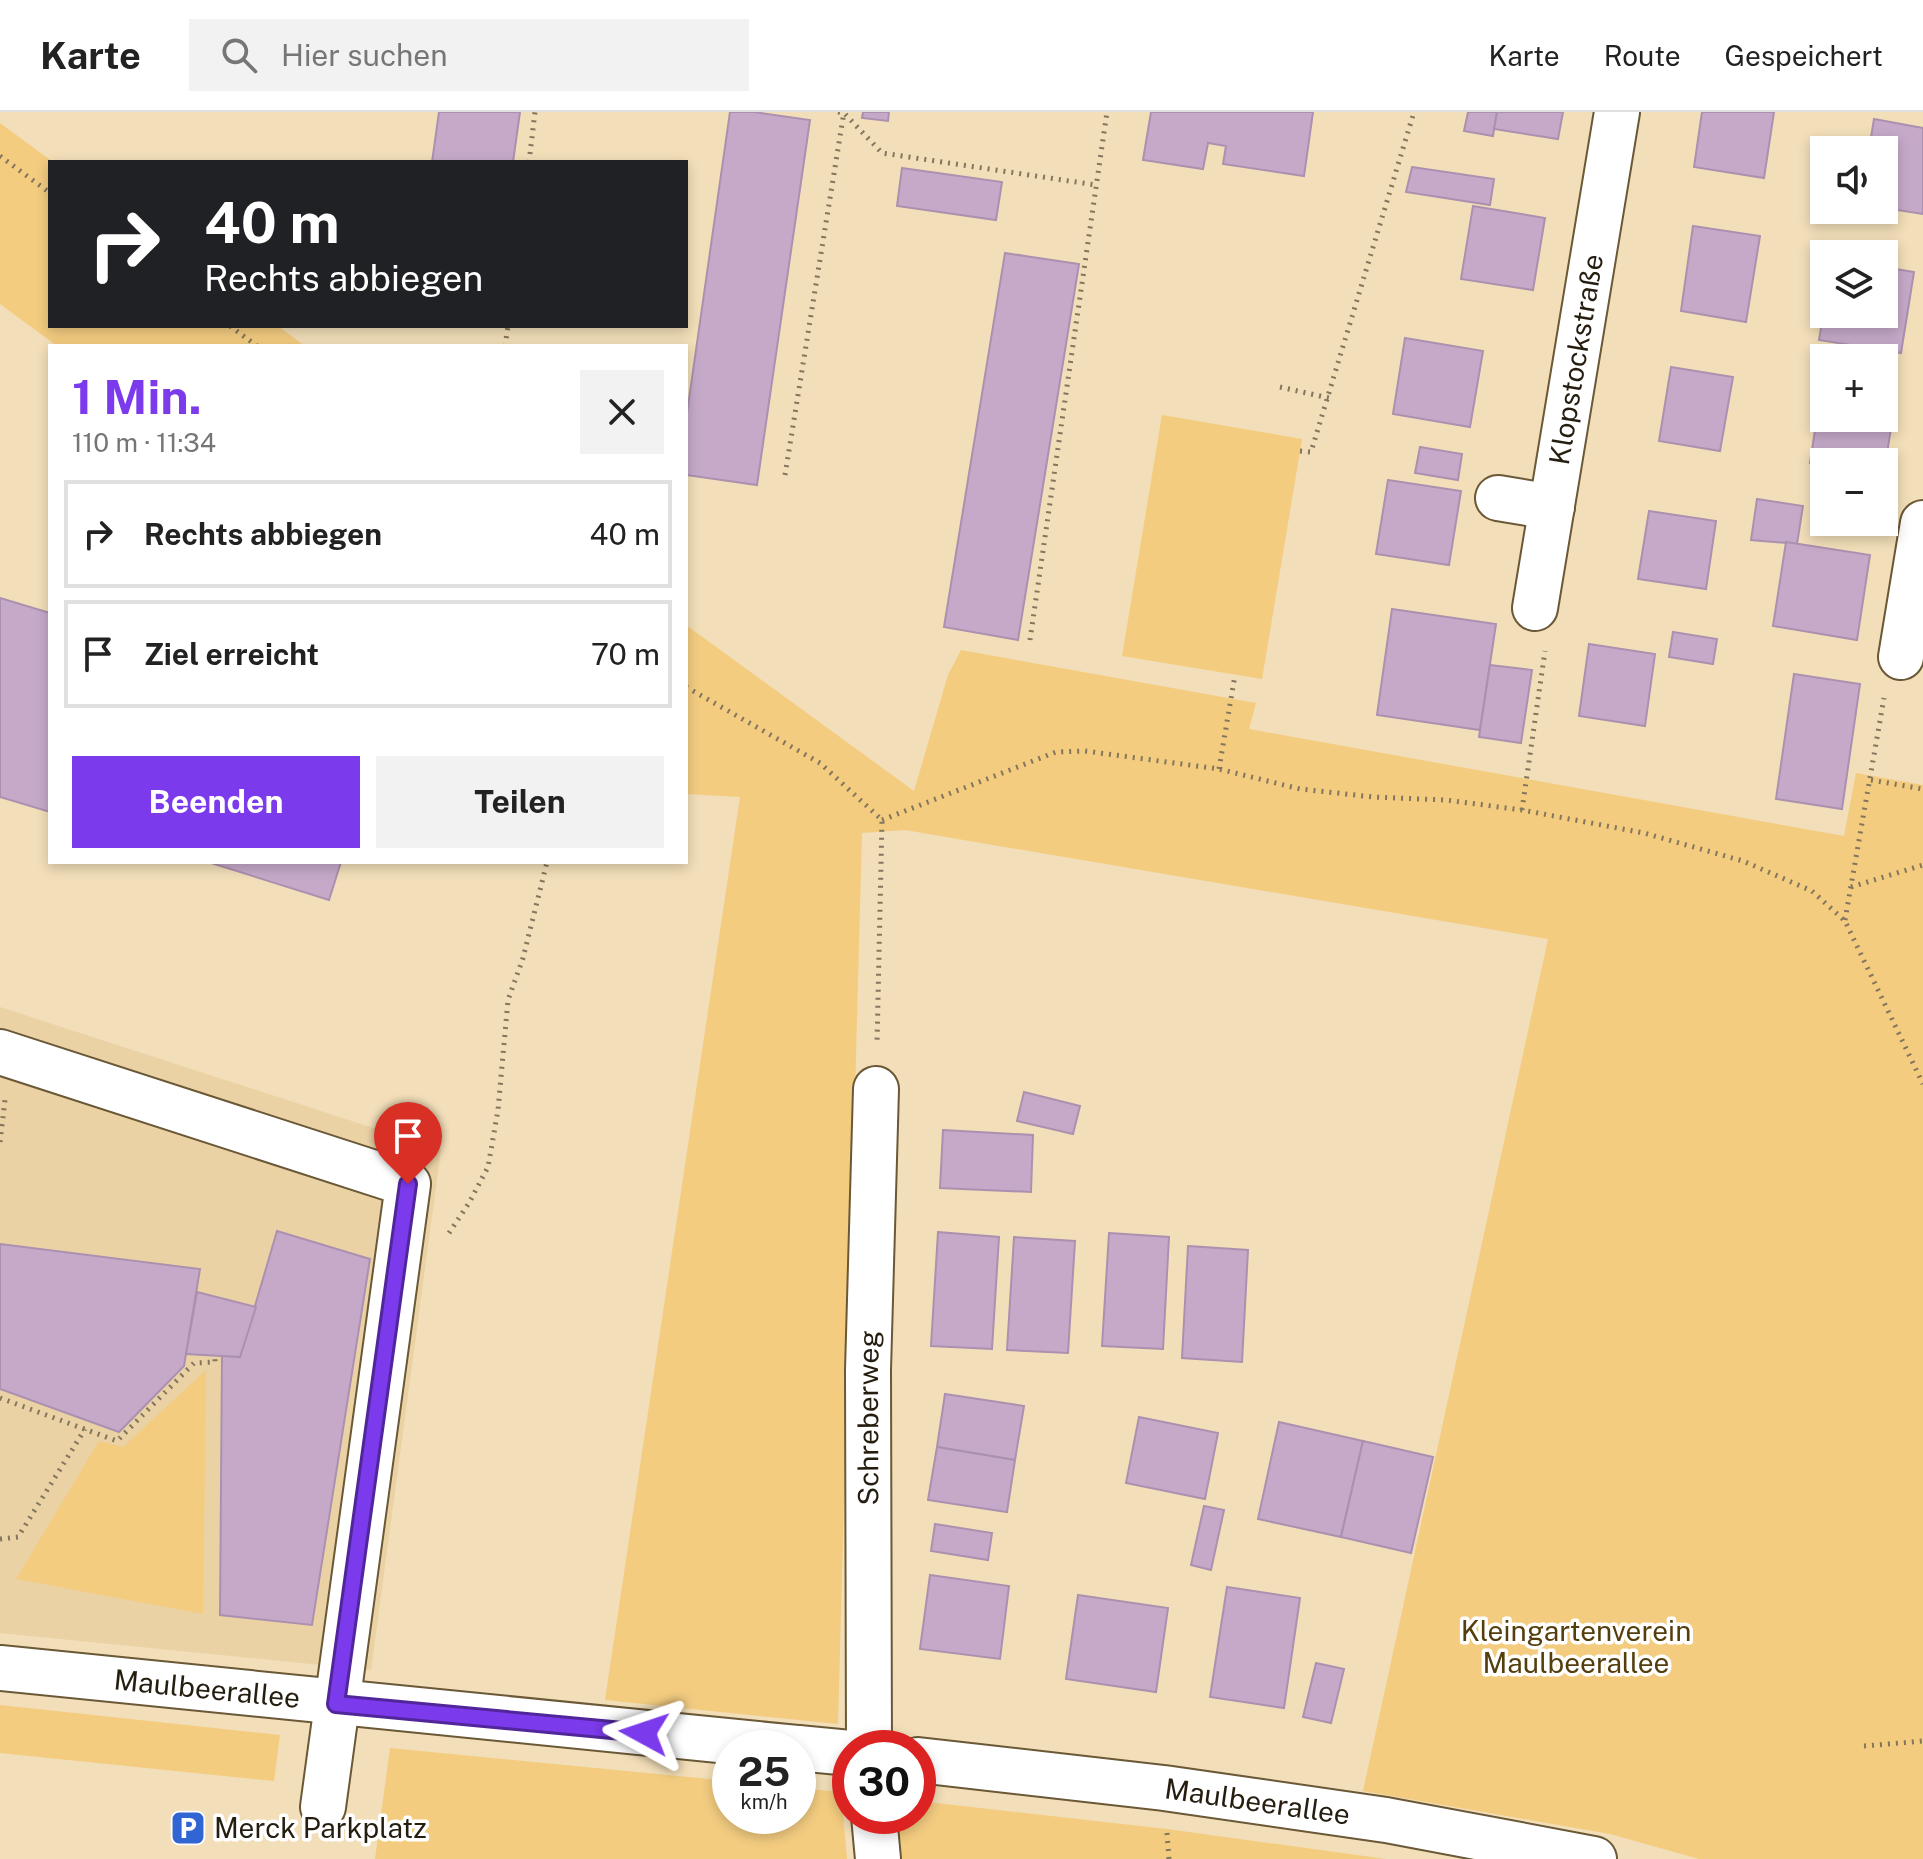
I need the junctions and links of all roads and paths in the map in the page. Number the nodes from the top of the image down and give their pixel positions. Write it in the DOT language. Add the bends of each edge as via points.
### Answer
graph roads {
  1 [pos="535,112"];
  2 [pos="838,112"];
  3 [pos="844,112"];
  4 [pos="1107,112"];
  5 [pos="1414,112"];
  6 [pos="1617,112"];
  7 [pos="0,156"];
  8 [pos="529,160"];
  9 [pos="1096,185"];
  10 [pos="48,192"];
  11 [pos="233,328"];
  12 [pos="254,344"];
  13 [pos="1280,387"];
  14 [pos="1329,398"];
  15 [pos="1300,451"];
  16 [pos="785,475"];
  17 [pos="1498,498"];
  18 [pos="1552,507"];
  19 [pos="1923,523"];
  20 [pos="1535,608"];
  21 [pos="1030,640"];
  22 [pos="1901,657"];
  23 [pos="1235,675"];
  24 [pos="688,688"];
  25 [pos="694,691"];
  26 [pos="688,696"];
  27 [pos="1219,769"];
  28 [pos="1871,780"];
  29 [pos="1923,789"];
  30 [pos="1522,810"];
  31 [pos="882,820"];
  32 [pos="547,864"];
  33 [pos="1923,865"];
  34 [pos="1851,887"];
  35 [pos="1845,921"];
  36 [pos="0,1052"];
  37 [pos="1923,1084"];
  38 [pos="876,1089"];
  39 [pos="395,1281"];
  40 [pos="215,1354"];
  41 [pos="0,1398"];
  42 [pos="85,1429"];
  43 [pos="0,1539"];
  44 [pos="0,1668"];
  45 [pos="336,1704"];
  46 [pos="869,1730"];
  47 [pos="712,1740"];
  48 [pos="1923,1741"];
  49 [pos="1864,1746"];
  50 [pos="936,1762"];
  51 [pos="323,1807"];
  52 [pos="876,1834"];
  53 [pos="878,1859"];
  54 [pos="1594,1859"];
  1 -- 8 [label="path"];
  2 -- 3 [label="path"];
  3 -- 9 [label="path" via="882,153"];
  3 -- 16 [label="path"];
  4 -- 9 [label="path"];
  5 -- 14 [label="path"];
  6 -- 18 [label="street, Klopstockstraße"];
  7 -- 10 [label="path"];
  9 -- 21 [label="path"];
  11 -- 12 [label="path"];
  13 -- 14 [label="path"];
  14 -- 15 [label="path" via="1311,452"];
  17 -- 18 [label="street"];
  18 -- 20 [label="street, Klopstockstraße"];
  19 -- 22 [label="street"];
  20 -- 30 [label="path" via="1546,648"];
  22 -- 28 [label="path" via="1884,700"];
  23 -- 27 [label="path"];
  24 -- 25 [label="path"];
  25 -- 26 [label="path"];
  25 -- 31 [label="path" via="820,763"];
  27 -- 30 [label="path" via="1300,789"];
  27 -- 31 [label="path" via="1085,751 1056,752"];
  28 -- 29 [label="path"];
  28 -- 34 [label="path"];
  30 -- 35 [label="path" via="1644,833 1743,861 1812,891"];
  31 -- 38 [label="path"];
  32 -- 39 [label="path" via="508,1000 488,1167 445,1239"];
  33 -- 34 [label="path"];
  34 -- 35 [label="path"];
  35 -- 37 [label="path"];
  36 -- 39 [label="street" via="408,1184"];
  38 -- 46 [label="street, Schreberweg" via="868,1370"];
  39 -- 45 [label="street"];
  40 -- 42 [label="path" via="215,1362 194,1363 117,1441"];
  41 -- 42 [label="path"];
  42 -- 43 [label="path" via="18,1537"];
  44 -- 45 [label="street, Maulbeerallee"];
  45 -- 47 [label="street, Maulbeerallee"];
  45 -- 51 [label="street"];
  48 -- 49 [label="path"];
  50 -- 54 [label="street, Maulbeerallee" via="1386,1820"];
  52 -- 53 [label="street"];
}
